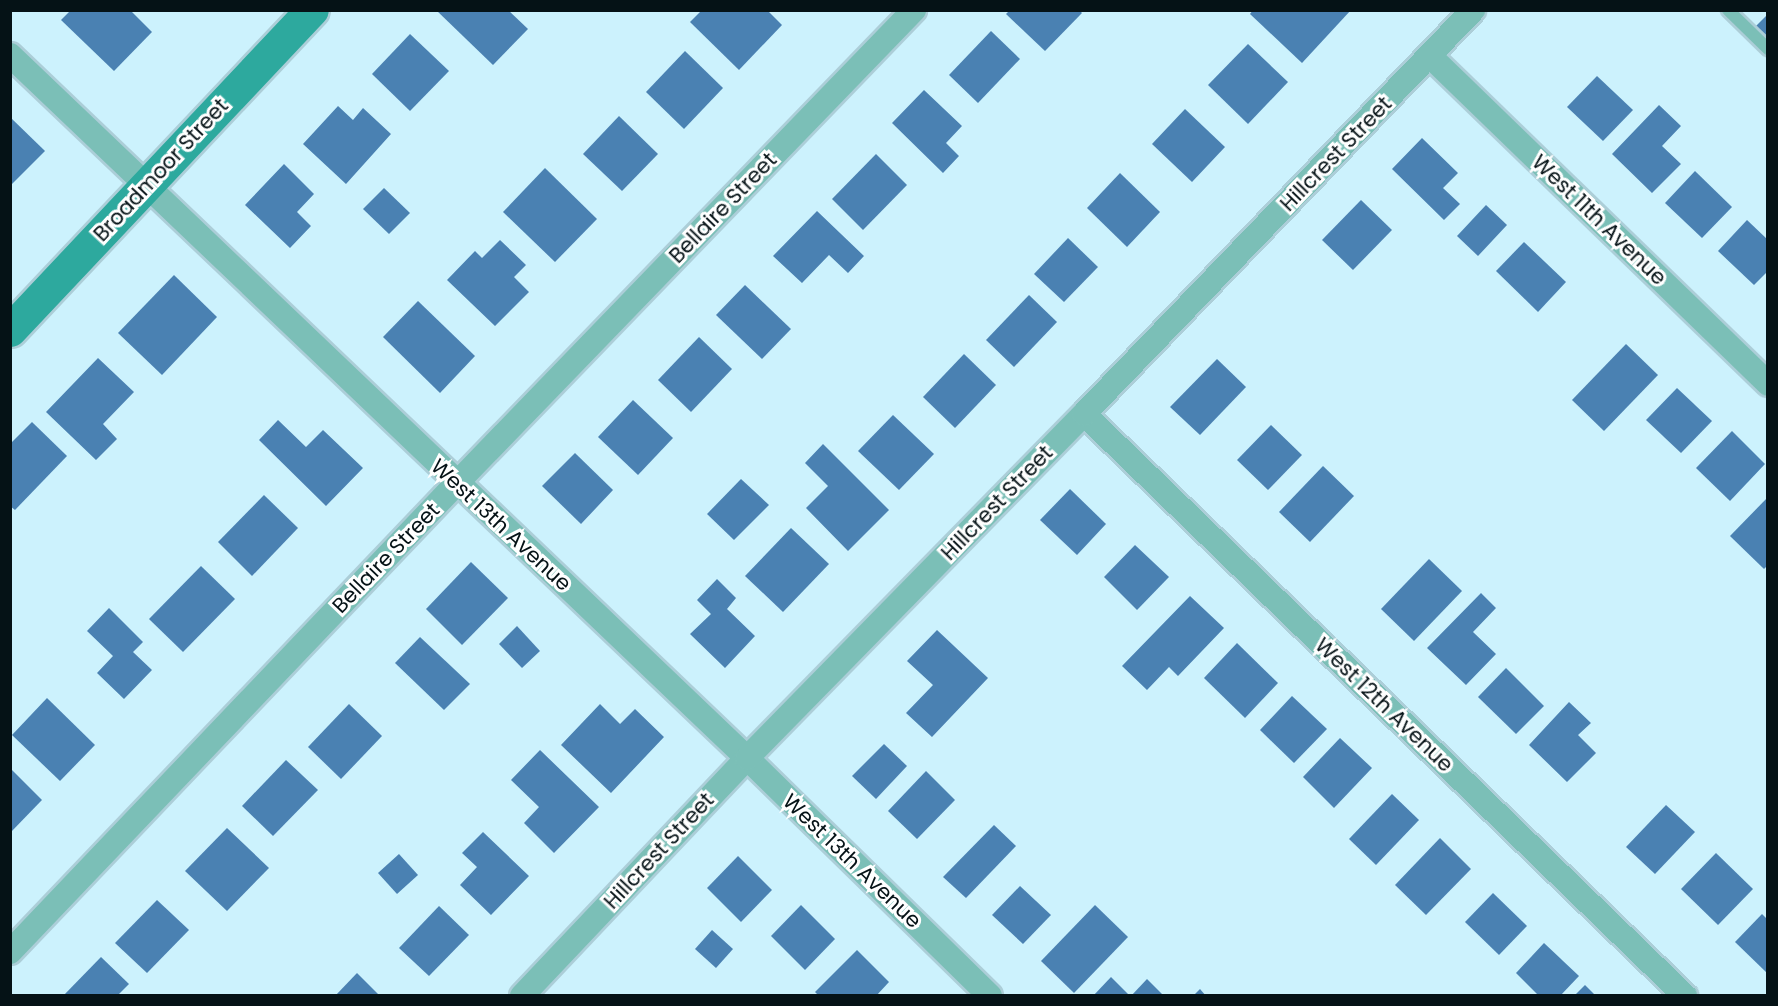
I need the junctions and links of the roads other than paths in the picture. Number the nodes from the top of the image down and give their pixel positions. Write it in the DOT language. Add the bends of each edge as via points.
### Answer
graph roads {
  1 [pos="312,10"];
  2 [pos="914,10"];
  3 [pos="1473,10"];
  4 [pos="1728,10"];
  5 [pos="1767,49"];
  6 [pos="10,55"];
  7 [pos="1430,56"];
  8 [pos="146,186"];
  9 [pos="10,330"];
  10 [pos="1767,384"];
  11 [pos="1084,414"];
  12 [pos="457,483"];
  13 [pos="747,758"];
  14 [pos="10,952"];
  15 [pos="522,996"];
  16 [pos="990,996"];
  17 [pos="1685,996"];
  1 -- 8 [label="street, Broadmoor Street"];
  2 -- 12 [label="street, Bellaire Street"];
  3 -- 7 [label="street, Hillcrest Street"];
  4 -- 5 [label="lane"];
  6 -- 8 [label="street, West 13th Avenue"];
  7 -- 10 [label="street, West 11th Avenue"];
  7 -- 11 [label="street, Hillcrest Street"];
  8 -- 9 [label="street, Broadmoor Street"];
  8 -- 12 [label="street, West 13th Avenue"];
  11 -- 13 [label="street, Hillcrest Street"];
  11 -- 17 [label="street, West 12th Avenue"];
  12 -- 13 [label="street, West 13th Avenue"];
  12 -- 14 [label="street, Bellaire Street"];
  13 -- 15 [label="street, Hillcrest Street"];
  13 -- 16 [label="street, West 13th Avenue"];
}
